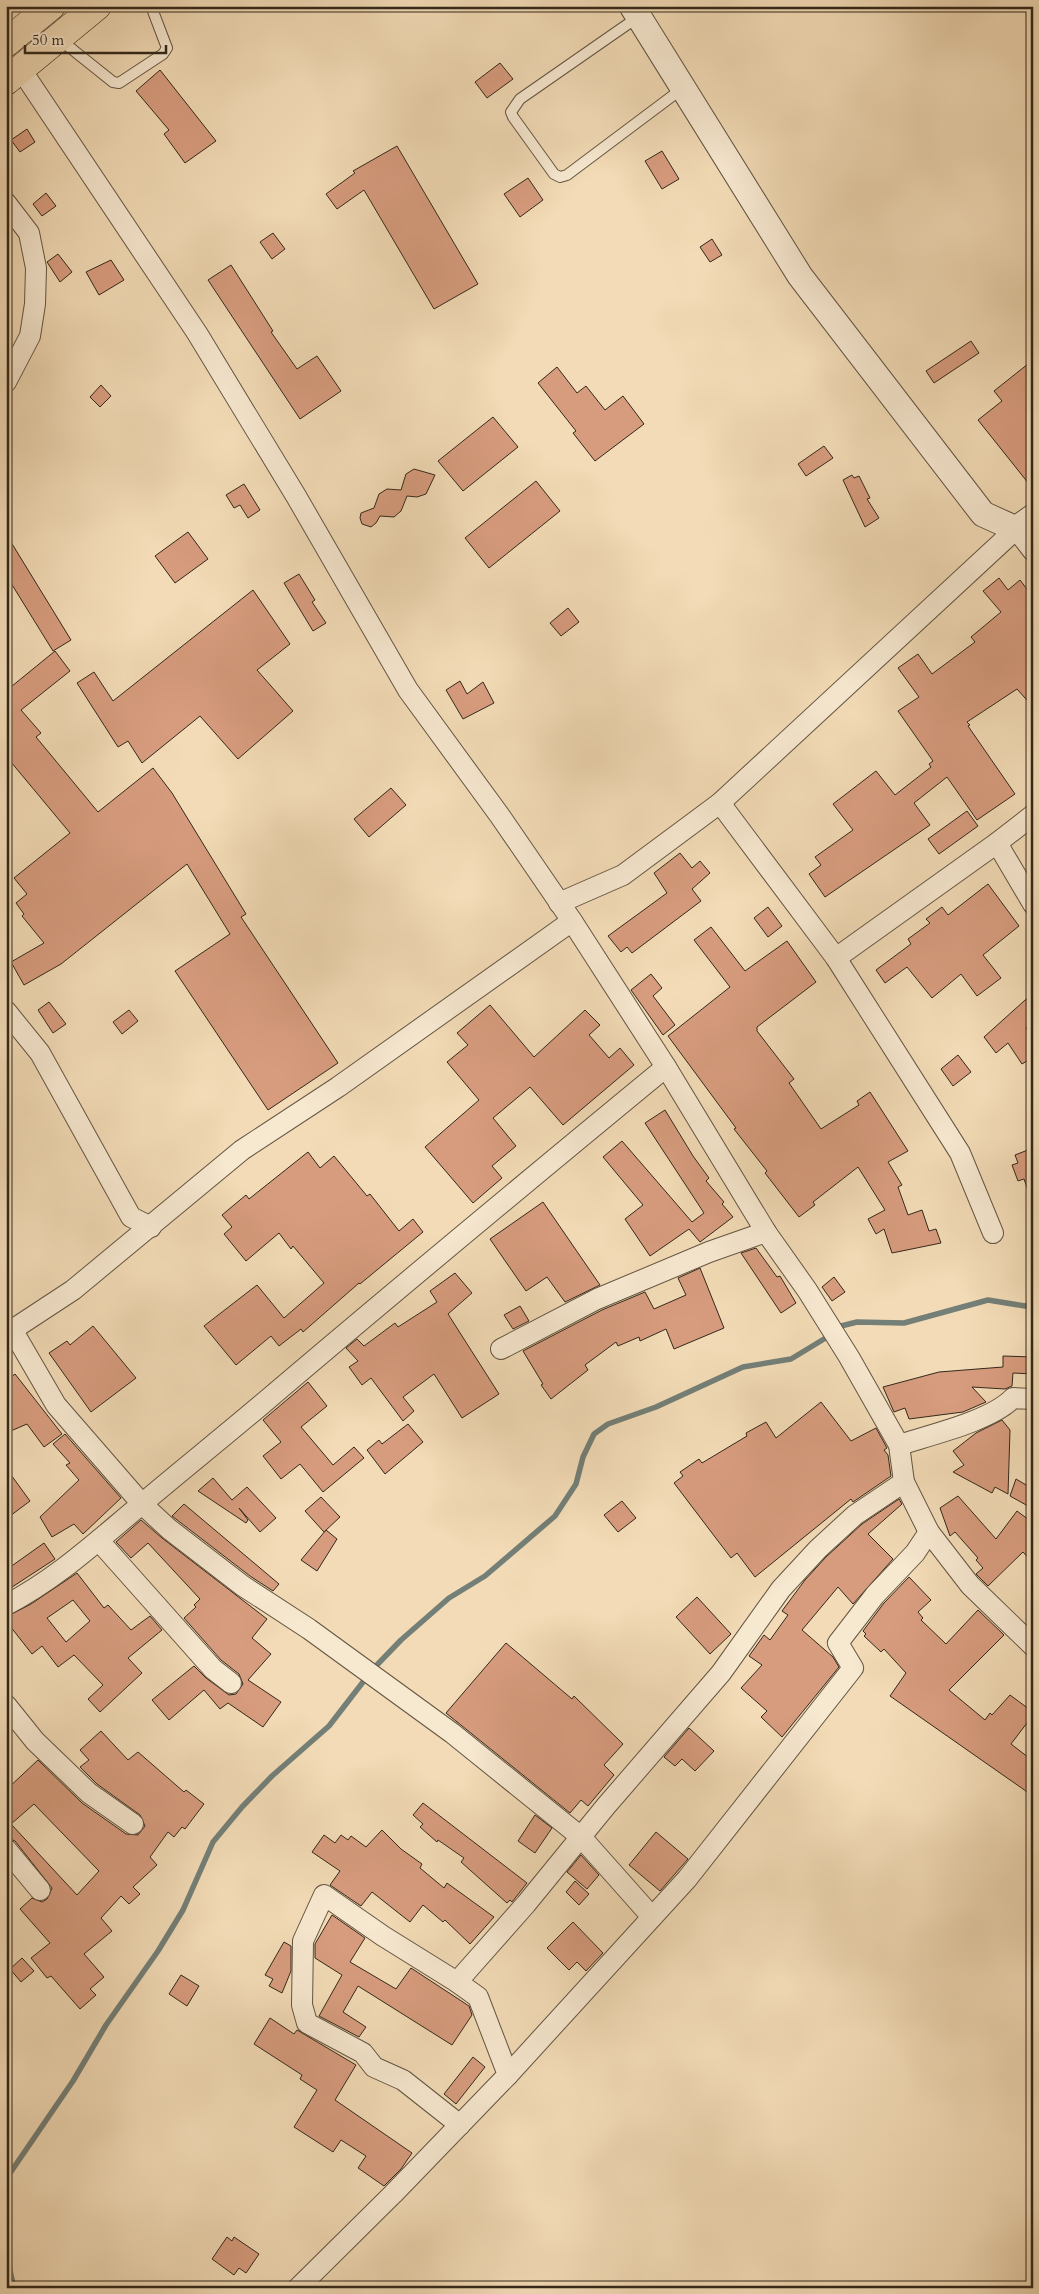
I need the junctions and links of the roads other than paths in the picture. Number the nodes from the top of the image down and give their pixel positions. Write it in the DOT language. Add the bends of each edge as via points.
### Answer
graph roads {
  1 [pos="51,6"];
  2 [pos="97,6"];
  3 [pos="151,6"];
  4 [pos="636,11"];
  5 [pos="58,38"];
  6 [pos="6,42"];
  7 [pos="13,75"];
  8 [pos="683,88"];
  9 [pos="6,203"];
  10 [pos="6,382"];
  11 [pos="1024,523"];
  12 [pos="1033,551"];
  13 [pos="720,803"];
  14 [pos="1033,815"];
  15 [pos="997,843"];
  16 [pos="559,903"];
  17 [pos="1033,904"];
  18 [pos="572,921"];
  19 [pos="836,958"];
  20 [pos="6,1010"];
  21 [pos="666,1068"];
  22 [pos="131,1217"];
  23 [pos="151,1227"];
  24 [pos="766,1232"];
  25 [pos="992,1233"];
  26 [pos="116,1254"];
  27 [pos="10,1332"];
  28 [pos="501,1349"];
  29 [pos="1033,1399"];
  30 [pos="899,1445"];
  31 [pos="904,1482"];
  32 [pos="142,1504"];
  33 [pos="929,1532"];
  34 [pos="100,1542"];
  35 [pos="6,1605"];
  36 [pos="1033,1646"];
  37 [pos="231,1683"];
  38 [pos="6,1705"];
  39 [pos="133,1824"];
  40 [pos="581,1837"];
  41 [pos="6,1848"];
  42 [pos="40,1890"];
  43 [pos="652,1917"];
  44 [pos="457,1982"];
  45 [pos="508,2075"];
  46 [pos="460,2125"];
  47 [pos="298,2288"];
  1 -- 6 [label="main road"];
  2 -- 5 [label="main road"];
  3 -- 5 [label="lane" via="168,48 119,83 113,82"];
  4 -- 8 [label="street"];
  4 -- 8 [label="lane" via="520,99 511,112 513,117 554,174 567,176"];
  5 -- 7 [label="main road"];
  7 -- 16 [label="street" via="197,333 408,690"];
  8 -- 11 [label="street" via="800,276 982,514"];
  9 -- 10 [label="street" via="29,233 36,268 30,336"];
  11 -- 12 [label="street"];
  11 -- 13 [label="street"];
  13 -- 16 [label="street" via="623,875"];
  13 -- 19 [label="street"];
  14 -- 15 [label="street"];
  15 -- 17 [label="street"];
  15 -- 19 [label="street"];
  16 -- 18 [label="street"];
  18 -- 21 [label="street"];
  18 -- 23 [label="street" via="338,1087 242,1150"];
  19 -- 25 [label="street" via="960,1153"];
  20 -- 22 [label="street" via="40,1053"];
  21 -- 24 [label="street"];
  21 -- 32 [label="street"];
  22 -- 23 [label="street"];
  22 -- 26 [label="street"];
  23 -- 26 [label="street"];
  24 -- 28 [label="street" via="597,1299"];
  24 -- 30 [label="street" via="839,1340"];
  26 -- 27 [label="street" via="73,1290"];
  27 -- 32 [label="street" via="56,1405"];
  29 -- 30 [label="street" via="1013,1398 996,1411"];
  30 -- 31 [label="street"];
  31 -- 33 [label="street"];
  31 -- 40 [label="street" via="855,1515 781,1589 721,1673"];
  32 -- 34 [label="street"];
  32 -- 40 [label="street" via="243,1586 309,1629 452,1733"];
  33 -- 36 [label="street" via="970,1585"];
  33 -- 43 [label="street" via="915,1554 875,1595 838,1643 853,1668 688,1879"];
  34 -- 35 [label="street" via="30,1593"];
  34 -- 37 [label="street" via="213,1669"];
  38 -- 39 [label="street" via="35,1741 89,1793"];
  40 -- 43 [label="street"];
  40 -- 44 [label="street"];
  41 -- 42 [label="street"];
  43 -- 45 [label="street"];
  44 -- 45 [label="street" via="478,1997"];
  44 -- 46 [label="street" via="324,1895 303,1941 302,2005 307,2023 363,2053 374,2067 404,2080"];
  45 -- 46 [label="street"];
  46 -- 47 [label="street"];
}
